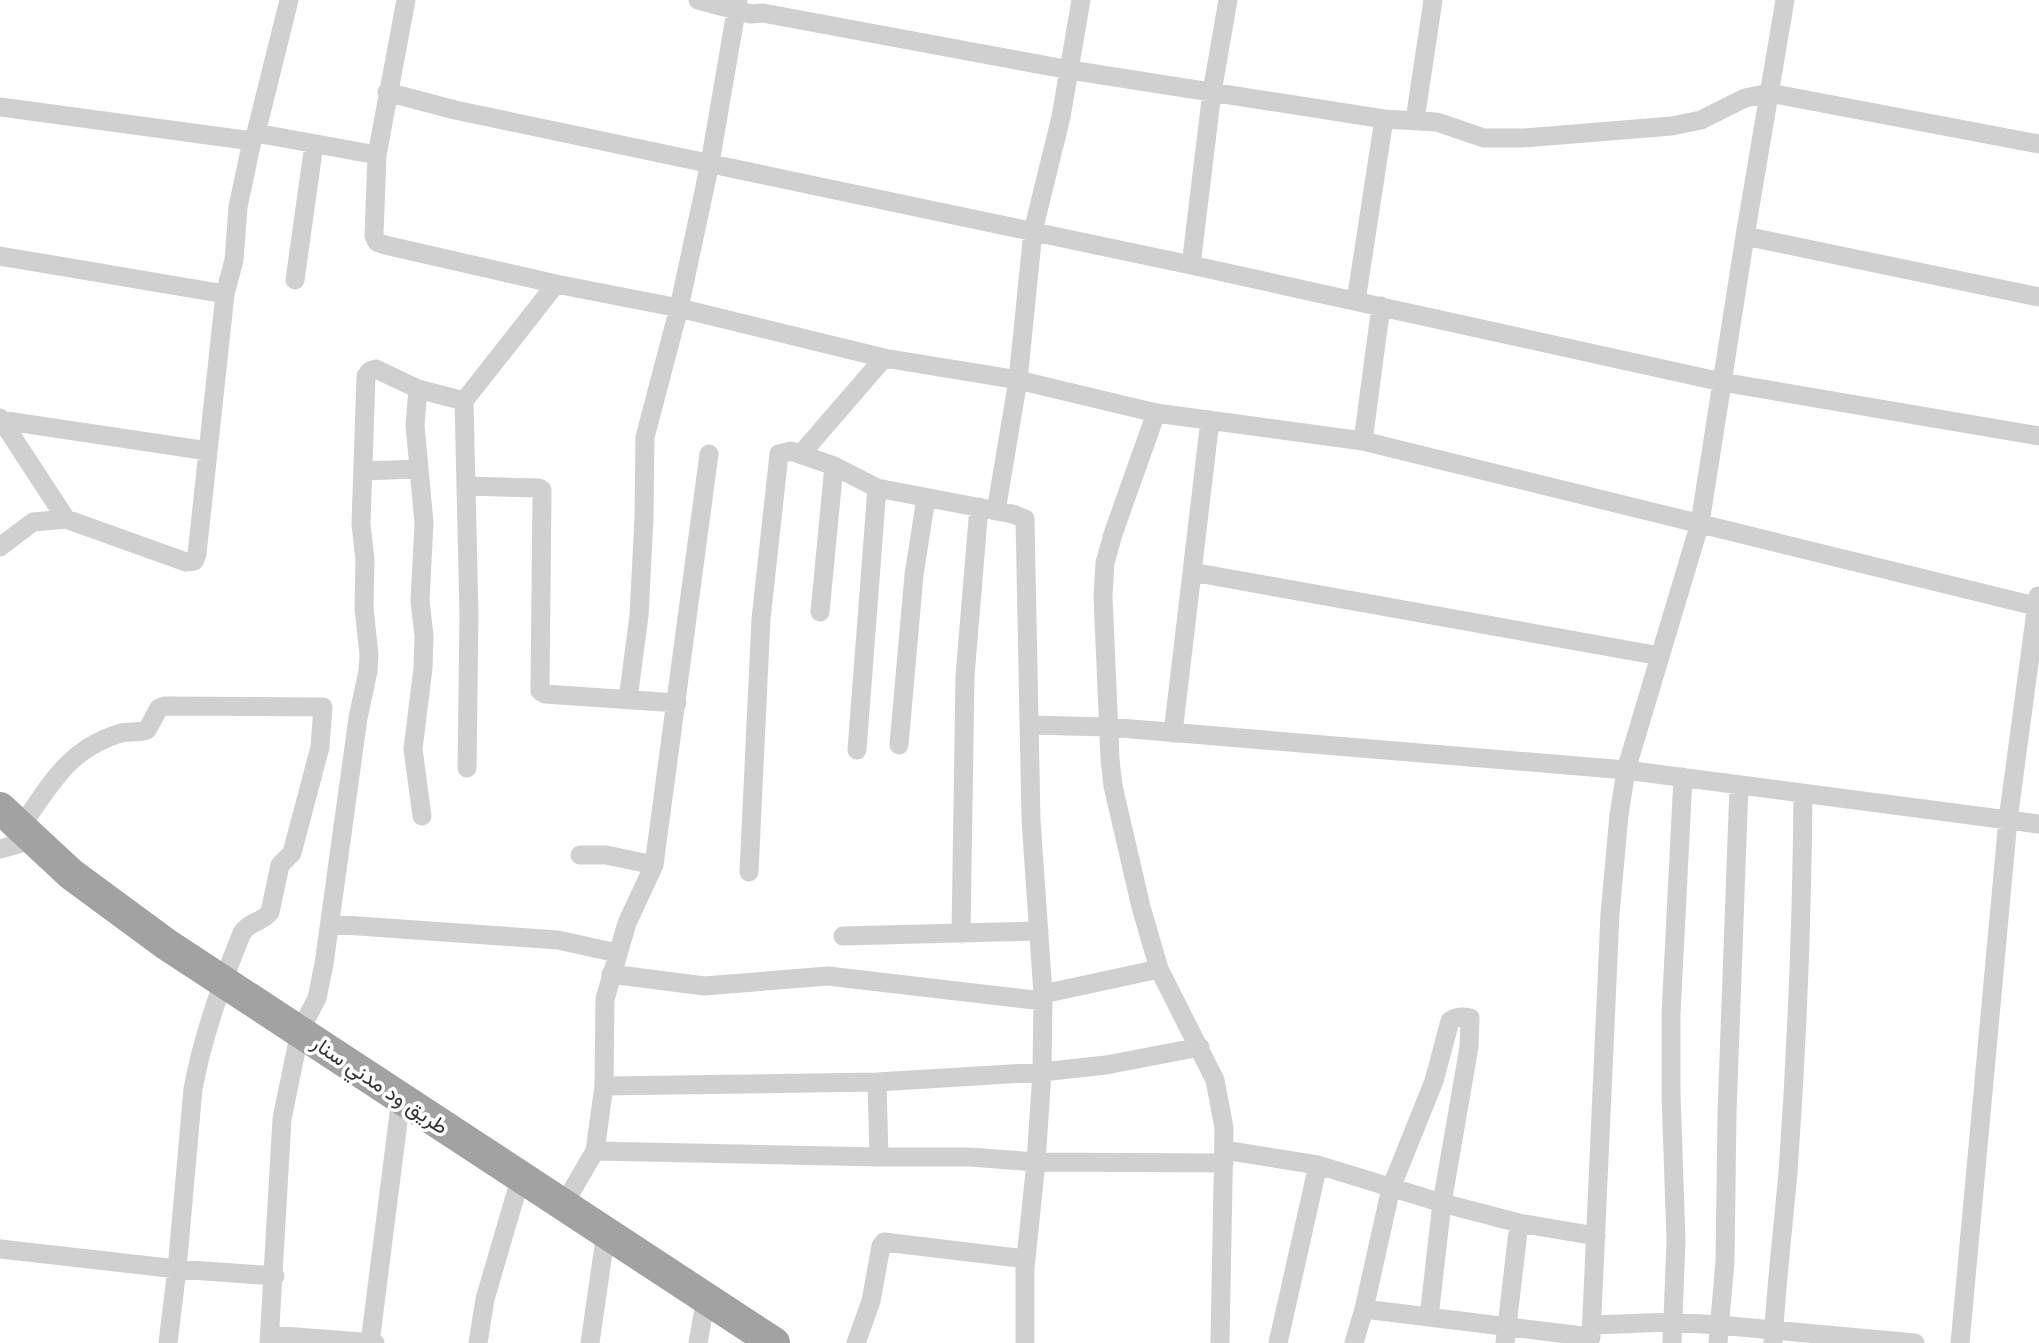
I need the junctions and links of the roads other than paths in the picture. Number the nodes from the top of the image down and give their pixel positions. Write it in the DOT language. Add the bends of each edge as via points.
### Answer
graph roads {
  1 [pos="289,0"];
  2 [pos="406,0"];
  3 [pos="698,0"];
  4 [pos="1081,0"];
  5 [pos="1228,0"];
  6 [pos="1433,0"];
  7 [pos="1785,0"];
  8 [pos="737,5"];
  9 [pos="1070,71"];
  10 [pos="387,92"];
  11 [pos="1212,92"];
  12 [pos="1769,93"];
  13 [pos="0,107"];
  14 [pos="1384,119"];
  15 [pos="1415,120"];
  16 [pos="254,137"];
  17 [pos="314,144"];
  18 [pos="2039,144"];
  19 [pos="377,155"];
  20 [pos="710,163"];
  21 [pos="1033,231"];
  22 [pos="1745,236"];
  23 [pos="0,256"];
  24 [pos="1191,265"];
  25 [pos="295,280"];
  26 [pos="556,284"];
  27 [pos="225,294"];
  28 [pos="2039,297"];
  29 [pos="1356,301"];
  30 [pos="1381,306"];
  31 [pos="679,308"];
  32 [pos="884,358"];
  33 [pos="1018,380"];
  34 [pos="1722,382"];
  35 [pos="418,389"];
  36 [pos="464,401"];
  37 [pos="1156,413"];
  38 [pos="0,419"];
  39 [pos="1210,420"];
  40 [pos="2039,436"];
  41 [pos="1363,440"];
  42 [pos="208,451"];
  43 [pos="709,454"];
  44 [pos="801,454"];
  45 [pos="834,466"];
  46 [pos="418,469"];
  47 [pos="363,471"];
  48 [pos="467,486"];
  49 [pos="877,488"];
  50 [pos="926,498"];
  51 [pos="988,509"];
  52 [pos="66,519"];
  53 [pos="1700,523"];
  54 [pos="0,547"];
  55 [pos="1192,572"];
  56 [pos="2038,602"];
  57 [pos="820,612"];
  58 [pos="1660,656"];
  59 [pos="628,699"];
  60 [pos="677,703"];
  61 [pos="1030,725"];
  62 [pos="1108,727"];
  63 [pos="1173,733"];
  64 [pos="899,745"];
  65 [pos="857,750"];
  66 [pos="467,768"];
  67 [pos="1626,770"];
  68 [pos="1683,777"];
  69 [pos="1739,785"];
  70 [pos="1803,793"];
  71 [pos="422,816"];
  72 [pos="2008,820"];
  73 [pos="2039,824"];
  74 [pos="13,831"];
  75 [pos="580,855"];
  76 [pos="654,865"];
  77 [pos="749,873"];
  78 [pos="330,924"];
  79 [pos="1039,931"];
  80 [pos="961,934"];
  81 [pos="843,936"];
  82 [pos="617,953"];
  83 [pos="1159,969"];
  84 [pos="611,974"];
  85 [pos="222,980"];
  86 [pos="1043,998"];
  87 [pos="300,1031"];
  88 [pos="1200,1047"];
  89 [pos="1042,1072"];
  90 [pos="877,1082"];
  91 [pos="604,1086"];
  92 [pos="401,1098"];
  93 [pos="594,1151"];
  94 [pos="1224,1156"];
  95 [pos="879,1157"];
  96 [pos="1036,1162"];
  97 [pos="1318,1165"];
  98 [pos="521,1176"];
  99 [pos="1391,1188"];
  100 [pos="1442,1203"];
  101 [pos="564,1205"];
  102 [pos="1518,1223"];
  103 [pos="606,1232"];
  104 [pos="1596,1236"];
  105 [pos="0,1249"];
  106 [pos="1026,1259"];
  107 [pos="177,1269"];
  108 [pos="275,1276"];
  109 [pos="706,1298"];
  110 [pos="1364,1309"];
  111 [pos="1429,1317"];
  112 [pos="1671,1322"];
  113 [pos="1718,1334"];
  114 [pos="1506,1335"];
  115 [pos="1592,1335"];
  116 [pos="1773,1337"];
  117 [pos="270,1339"];
  118 [pos="168,1343"];
  119 [pos="370,1343"];
  120 [pos="375,1343"];
  121 [pos="478,1343"];
  122 [pos="590,1343"];
  123 [pos="698,1343"];
  124 [pos="774,1343"];
  125 [pos="856,1343"];
  126 [pos="1025,1343"];
  127 [pos="1220,1343"];
  128 [pos="1278,1343"];
  129 [pos="1354,1343"];
  130 [pos="1672,1343"];
  131 [pos="1916,1343"];
  132 [pos="1960,1343"];
  1 -- 16 [label="street"];
  2 -- 10 [label="street"];
  3 -- 8 [label="street"];
  4 -- 9 [label="street"];
  5 -- 11 [label="street"];
  6 -- 15 [label="street"];
  7 -- 12 [label="street"];
  8 -- 9 [label="street" via="751,14"];
  8 -- 20 [label="street"];
  9 -- 11 [label="street"];
  9 -- 21 [label="street"];
  10 -- 19 [label="street"];
  10 -- 20 [label="street"];
  11 -- 14 [label="street"];
  11 -- 24 [label="street"];
  12 -- 15 [label="street" via="1672,126 1524,138 1484,138 1437,122"];
  12 -- 18 [label="street"];
  12 -- 22 [label="street"];
  13 -- 16 [label="street"];
  14 -- 15 [label="street"];
  14 -- 29 [label="street"];
  16 -- 17 [label="street"];
  16 -- 27 [label="street"];
  17 -- 19 [label="street"];
  17 -- 25 [label="street"];
  19 -- 26 [label="street" via="377,242"];
  20 -- 21 [label="street"];
  20 -- 31 [label="street"];
  21 -- 24 [label="street"];
  21 -- 33 [label="street"];
  22 -- 28 [label="street"];
  22 -- 34 [label="street"];
  23 -- 27 [label="street"];
  24 -- 29 [label="street"];
  26 -- 31 [label="street"];
  26 -- 36 [label="street"];
  27 -- 42 [label="street"];
  29 -- 30 [label="street"];
  30 -- 34 [label="street"];
  30 -- 41 [label="street"];
  31 -- 32 [label="street"];
  31 -- 59 [label="street" via="645,437 639,616"];
  32 -- 33 [label="street"];
  32 -- 44 [label="street"];
  33 -- 37 [label="street"];
  33 -- 51 [label="street"];
  34 -- 40 [label="street"];
  34 -- 53 [label="street"];
  35 -- 36 [label="street"];
  35 -- 46 [label="street"];
  35 -- 47 [label="street" via="376,369 366,376"];
  36 -- 48 [label="street"];
  37 -- 39 [label="street"];
  37 -- 62 [label="street" via="1105,563"];
  38 -- 42 [label="street"];
  38 -- 52 [label="street"];
  39 -- 41 [label="street"];
  39 -- 55 [label="street"];
  41 -- 53 [label="street"];
  42 -- 52 [label="street" via="194,561"];
  43 -- 60 [label="street"];
  44 -- 45 [label="street"];
  44 -- 77 [label="street" via="784,451 777,462 761,619"];
  45 -- 49 [label="street"];
  45 -- 57 [label="street"];
  46 -- 47 [label="street"];
  46 -- 71 [label="street" via="424,523 420,601 424,647 413,748"];
  47 -- 78 [label="street" via="368,671"];
  48 -- 59 [label="street" via="542,490 540,691"];
  48 -- 66 [label="street"];
  49 -- 50 [label="street"];
  49 -- 65 [label="street"];
  50 -- 51 [label="street"];
  50 -- 64 [label="street" via="914,575"];
  51 -- 61 [label="street" via="1025,519 1027,529"];
  51 -- 80 [label="street" via="965,676"];
  52 -- 54 [label="street" via="33,522"];
  53 -- 56 [label="street"];
  53 -- 58 [label="street"];
  55 -- 58 [label="street"];
  55 -- 63 [label="street"];
  56 -- 72 [label="street"];
  58 -- 67 [label="street"];
  59 -- 60 [label="street"];
  60 -- 76 [label="street"];
  61 -- 62 [label="street"];
  61 -- 79 [label="street"];
  62 -- 63 [label="street"];
  62 -- 83 [label="street" via="1113,786"];
  63 -- 67 [label="street"];
  67 -- 68 [label="street"];
  67 -- 104 [label="street" via="1610,914"];
  68 -- 69 [label="street"];
  68 -- 112 [label="street" via="1671,1014 1676,1241"];
  69 -- 70 [label="street"];
  69 -- 113 [label="street" via="1725,1261"];
  70 -- 72 [label="street"];
  70 -- 116 [label="street" via="1797,1018"];
  72 -- 73 [label="street"];
  72 -- 132 [label="street"];
  74 -- 85 [label="highway, طريق ود مدني سنار"];
  74 -- 85 [label="street" via="66,763 119,734 147,730 159,708 323,707 311,784 292,853 280,865 272,908 267,916 246,926"];
  75 -- 76 [label="street"];
  76 -- 82 [label="street"];
  78 -- 82 [label="street" via="558,940"];
  78 -- 87 [label="street" via="317,998"];
  79 -- 80 [label="street"];
  79 -- 86 [label="street"];
  80 -- 81 [label="street"];
  82 -- 84 [label="street"];
  83 -- 86 [label="street"];
  83 -- 88 [label="street"];
  84 -- 86 [label="street" via="704,986 828,976"];
  84 -- 91 [label="street" via="604,1015"];
  85 -- 87 [label="highway, طريق ود مدني سنار"];
  85 -- 107 [label="street" via="193,1089"];
  86 -- 89 [label="street"];
  87 -- 92 [label="highway, طريق ود مدني سنار"];
  87 -- 108 [label="street" via="282,1119"];
  88 -- 89 [label="street"];
  88 -- 94 [label="street" via="1221,1103"];
  89 -- 90 [label="street"];
  89 -- 96 [label="street"];
  90 -- 91 [label="street"];
  90 -- 95 [label="street"];
  91 -- 93 [label="street"];
  92 -- 98 [label="highway, طريق ود مدني سنار"];
  92 -- 119 [label="street"];
  93 -- 95 [label="street"];
  93 -- 101 [label="street"];
  94 -- 96 [label="street"];
  94 -- 97 [label="street"];
  94 -- 127 [label="street"];
  95 -- 96 [label="street"];
  96 -- 106 [label="street"];
  97 -- 99 [label="street"];
  97 -- 128 [label="street"];
  98 -- 101 [label="highway, طريق ود مدني سنار"];
  98 -- 121 [label="street" via="485,1299"];
  99 -- 100 [label="street"];
  99 -- 100 [label="street" via="1434,1081 1450,1021 1470,1018"];
  99 -- 110 [label="street"];
  100 -- 102 [label="street"];
  100 -- 111 [label="street"];
  101 -- 103 [label="highway, طريق ود مدني سنار"];
  102 -- 104 [label="street"];
  102 -- 114 [label="street"];
  103 -- 109 [label="highway, طريق ود مدني سنار"];
  103 -- 122 [label="street"];
  104 -- 115 [label="street"];
  105 -- 107 [label="street"];
  106 -- 125 [label="street" via="884,1242"];
  106 -- 126 [label="street"];
  107 -- 108 [label="street"];
  107 -- 118 [label="street"];
  108 -- 117 [label="street"];
  109 -- 123 [label="street"];
  109 -- 124 [label="highway, طريق ود مدني سنار"];
  110 -- 111 [label="street"];
  110 -- 129 [label="street"];
  111 -- 114 [label="street"];
  112 -- 113 [label="street"];
  112 -- 115 [label="street"];
  112 -- 130 [label="street"];
  113 -- 116 [label="street"];
  114 -- 115 [label="street"];
  116 -- 131 [label="street"];
  117 -- 119 [label="street"];
  119 -- 120 [label="street"];
}
